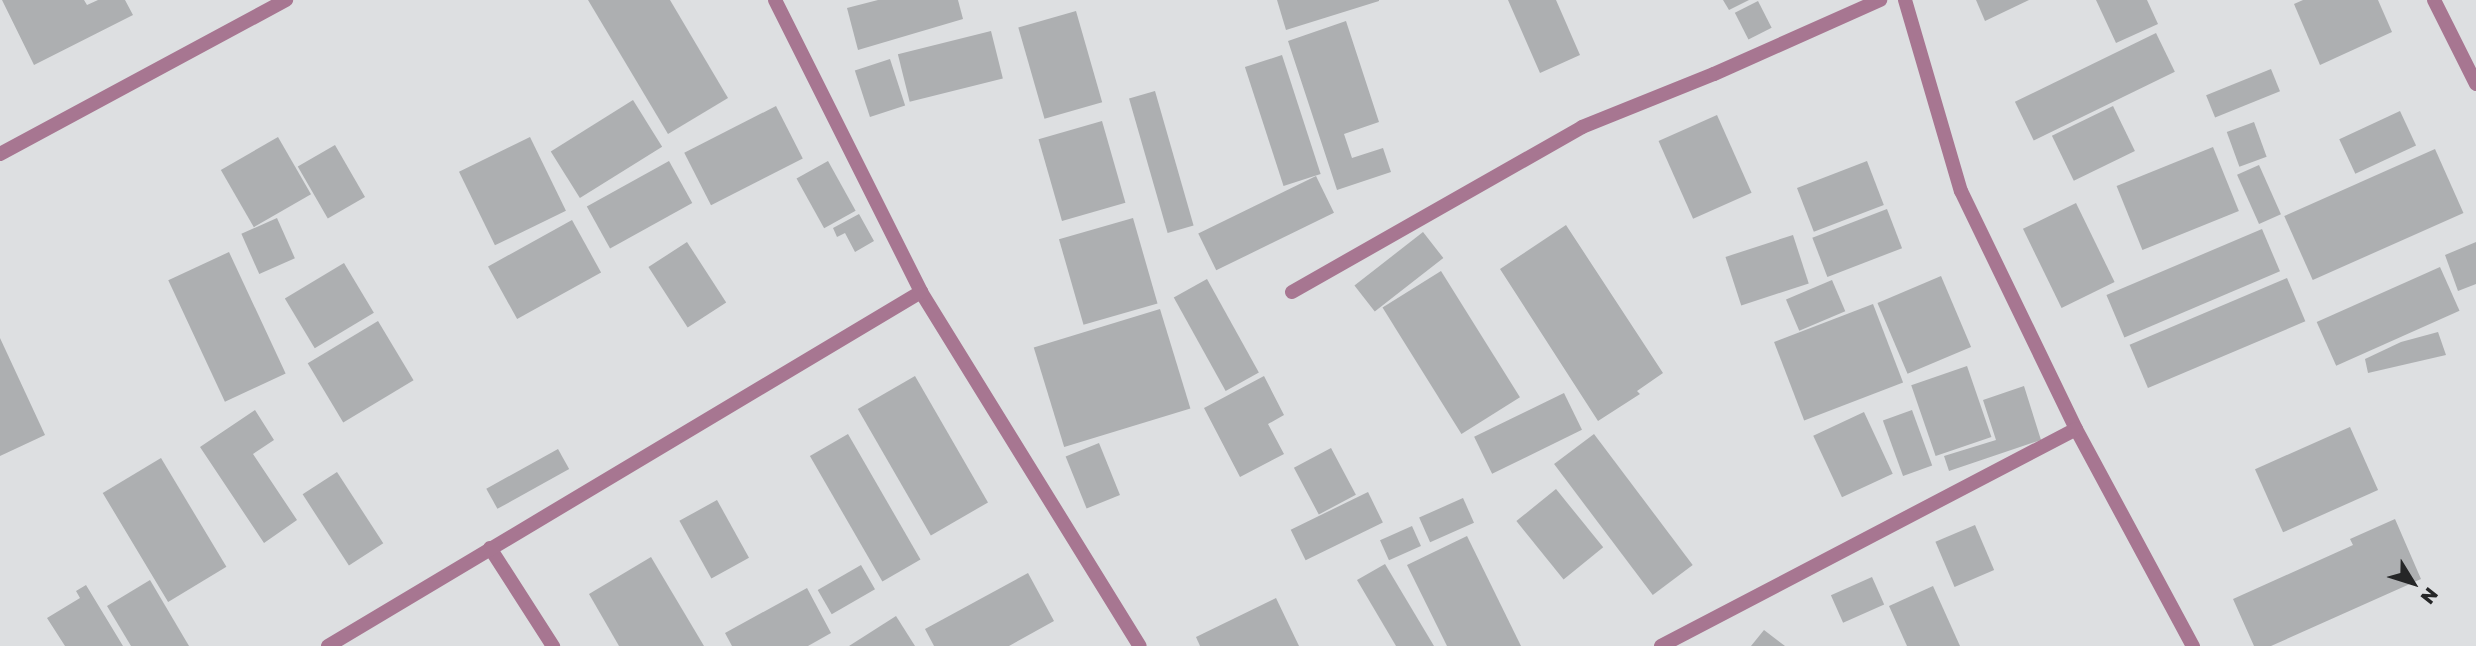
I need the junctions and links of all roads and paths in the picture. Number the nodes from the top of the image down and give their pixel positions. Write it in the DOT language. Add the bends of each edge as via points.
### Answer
graph roads {
  1 [pos="286,0"];
  2 [pos="775,0"];
  3 [pos="1880,0"];
  4 [pos="1905,0"];
  5 [pos="2434,0"];
  6 [pos="2476,84"];
  7 [pos="0,154"];
  8 [pos="921,292"];
  9 [pos="1292,292"];
  10 [pos="2076,429"];
  11 [pos="490,548"];
  12 [pos="328,646"];
  13 [pos="553,646"];
  14 [pos="1140,646"];
  15 [pos="1661,646"];
  16 [pos="2193,646"];
  1 -- 7 [label="street"];
  2 -- 8 [label="street"];
  3 -- 9 [label="street" via="1582,127"];
  4 -- 10 [label="street" via="1961,191"];
  5 -- 6 [label="street"];
  8 -- 11 [label="street"];
  8 -- 14 [label="street"];
  10 -- 15 [label="street"];
  10 -- 16 [label="street"];
  11 -- 12 [label="street"];
  11 -- 13 [label="street"];
}
